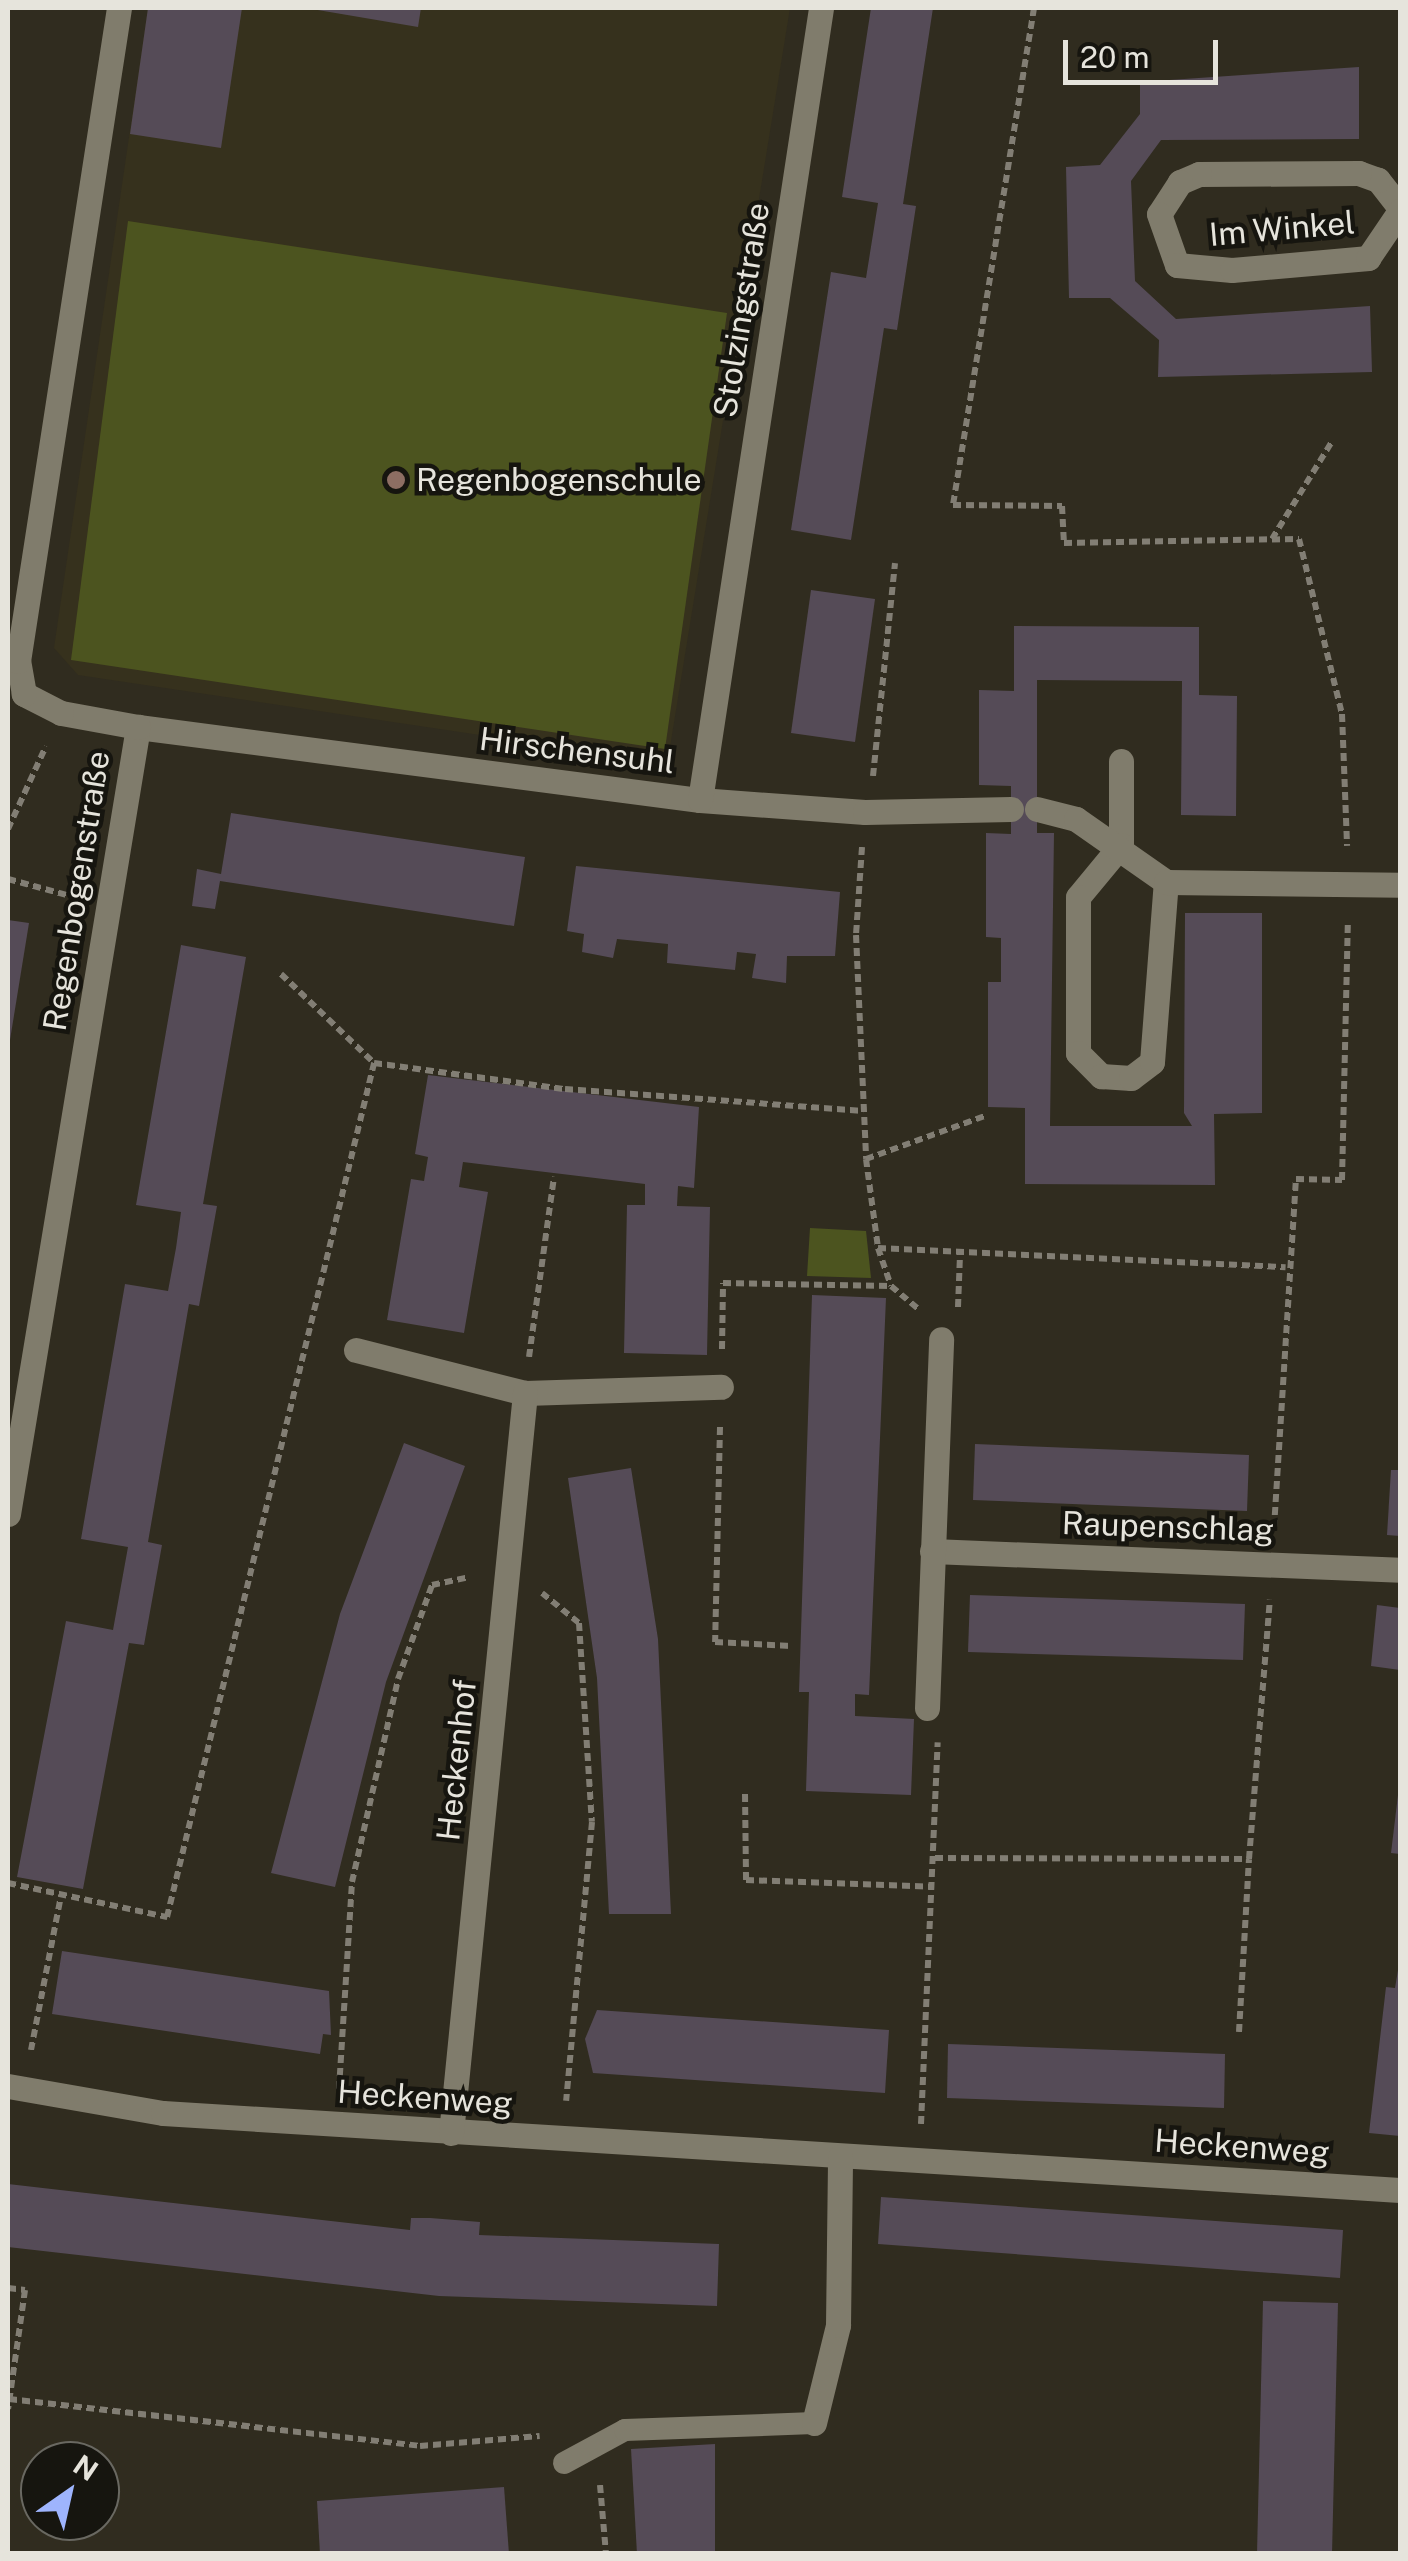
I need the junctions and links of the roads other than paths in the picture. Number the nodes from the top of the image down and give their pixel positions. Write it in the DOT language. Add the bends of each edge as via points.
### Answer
graph roads {
  1 [pos="119,8"];
  2 [pos="821,8"];
  3 [pos="1400,210"];
  4 [pos="138,726"];
  5 [pos="1121,761"];
  6 [pos="700,800"];
  7 [pos="1120,846"];
  8 [pos="1166,882"];
  9 [pos="1400,884"];
  10 [pos="941,1339"];
  11 [pos="356,1350"];
  12 [pos="721,1387"];
  13 [pos="525,1393"];
  14 [pos="8,1514"];
  15 [pos="932,1551"];
  16 [pos="1400,1570"];
  17 [pos="927,1708"];
  18 [pos="16,2087"];
  19 [pos="451,2132"];
  20 [pos="840,2157"];
  21 [pos="1400,2190"];
  22 [pos="814,2423"];
  23 [pos="564,2463"];
  1 -- 4 [label="street, Regenbogenstraße" via="18,660 24,694 61,713"];
  2 -- 6 [label="street, Stolzingstraße"];
  3 -- 3 [label="street, Im Winkel" via="1378,180 1358,173 1199,174 1180,182 1159,214 1177,265 1232,270 1368,258"];
  4 -- 6 [label="street, Hirschensuhl"];
  4 -- 14 [label="street, Regenbogenstraße"];
  5 -- 7 [label="street"];
  6 -- 7 [label="street, Hirschensuhl" via="865,812 1024,809"];
  7 -- 8 [label="street, Hirschensuhl"];
  7 -- 8 [label="street" via="1078,897 1078,1053 1100,1076 1130,1078 1152,1062"];
  8 -- 9 [label="street"];
  10 -- 15 [label="street"];
  11 -- 13 [label="street"];
  12 -- 13 [label="street"];
  13 -- 19 [label="street, Heckenhof"];
  15 -- 16 [label="street, Raupenschlag"];
  15 -- 17 [label="street"];
  18 -- 19 [label="street, Heckenweg" via="163,2112"];
  19 -- 20 [label="street, Heckenweg"];
  20 -- 21 [label="street, Heckenweg"];
  20 -- 22 [label="street" via="838,2325"];
  22 -- 23 [label="lane" via="625,2430"];
}
